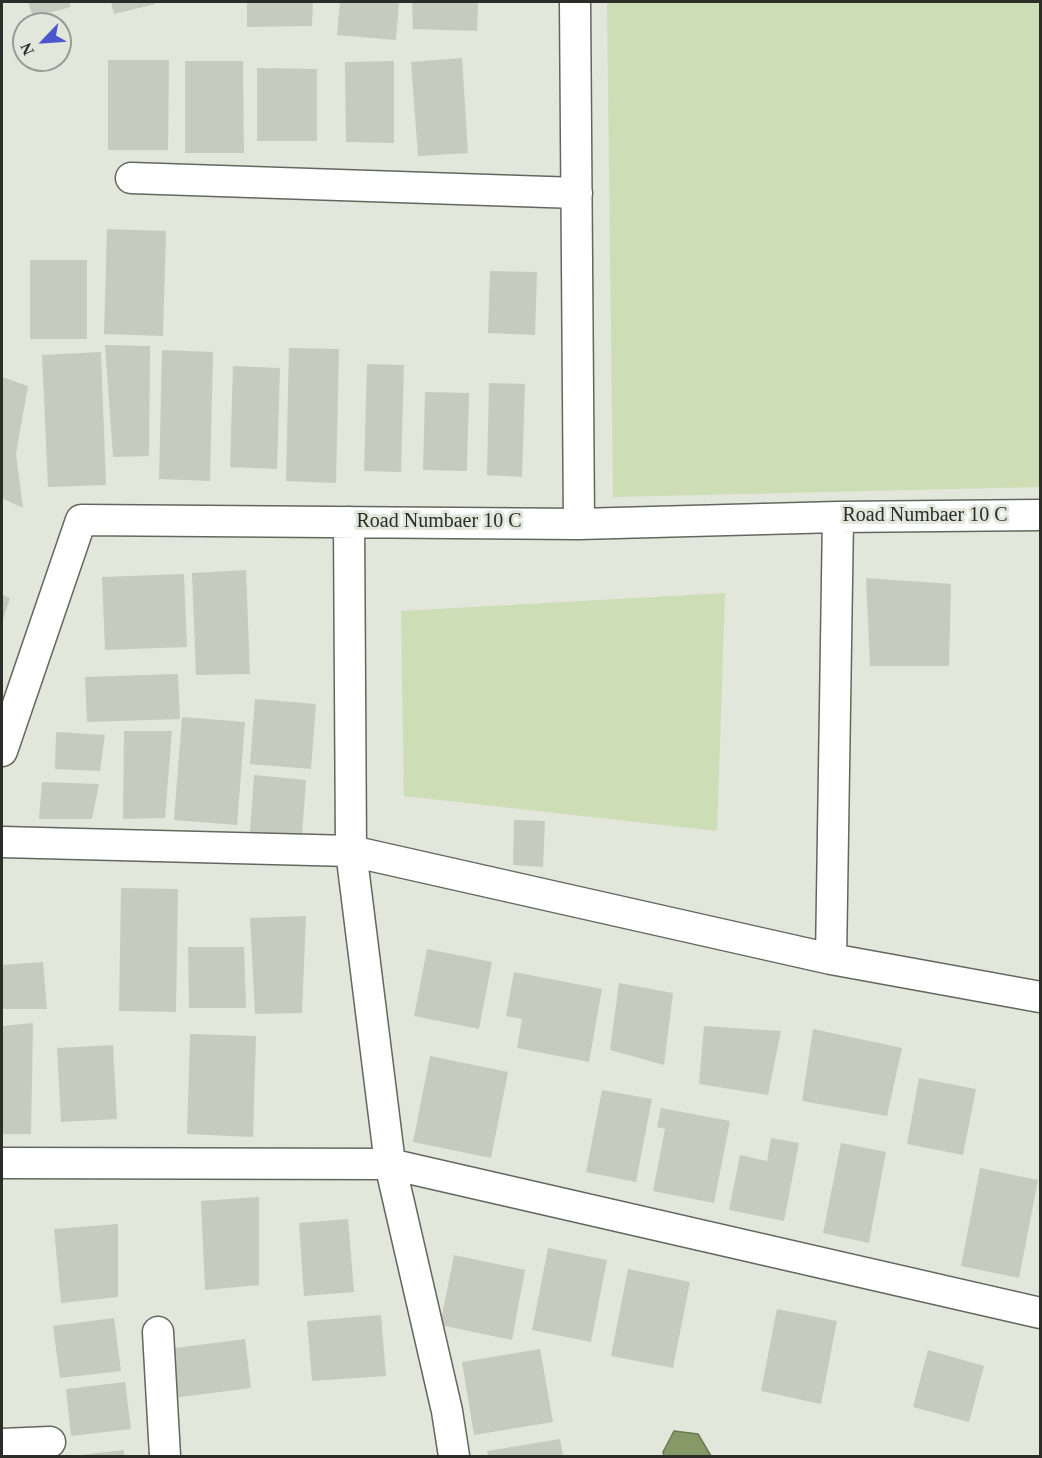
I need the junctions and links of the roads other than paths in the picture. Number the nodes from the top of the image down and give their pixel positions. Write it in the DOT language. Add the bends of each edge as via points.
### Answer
graph roads {
  1 [pos="575,2"];
  2 [pos="131,178"];
  3 [pos="577,193"];
  4 [pos="1041,515"];
  5 [pos="838,517"];
  6 [pos="349,522"];
  7 [pos="579,524"];
  8 [pos="2,751"];
  9 [pos="2,842"];
  10 [pos="351,850"];
  11 [pos="831,958"];
  12 [pos="1041,997"];
  13 [pos="2,1163"];
  14 [pos="390,1164"];
  15 [pos="1041,1313"];
  16 [pos="158,1332"];
  17 [pos="50,1442"];
  18 [pos="2,1444"];
  19 [pos="165,1456"];
  20 [pos="454,1456"];
  1 -- 3 [label="street"];
  2 -- 3 [label="street"];
  3 -- 7 [label="street"];
  4 -- 5 [label="street, Road Numbaer 10 C"];
  5 -- 7 [label="street, Road Numbaer 10 C"];
  5 -- 11 [label="street"];
  6 -- 7 [label="street, Road Numbaer 10 C"];
  6 -- 8 [label="street, Road Numbaer 10 C" via="81,520"];
  6 -- 10 [label="street"];
  9 -- 10 [label="street"];
  10 -- 11 [label="street"];
  10 -- 14 [label="street"];
  11 -- 12 [label="street"];
  13 -- 14 [label="street"];
  14 -- 15 [label="street"];
  14 -- 20 [label="street"];
  16 -- 19 [label="street"];
  17 -- 18 [label="street"];
}
